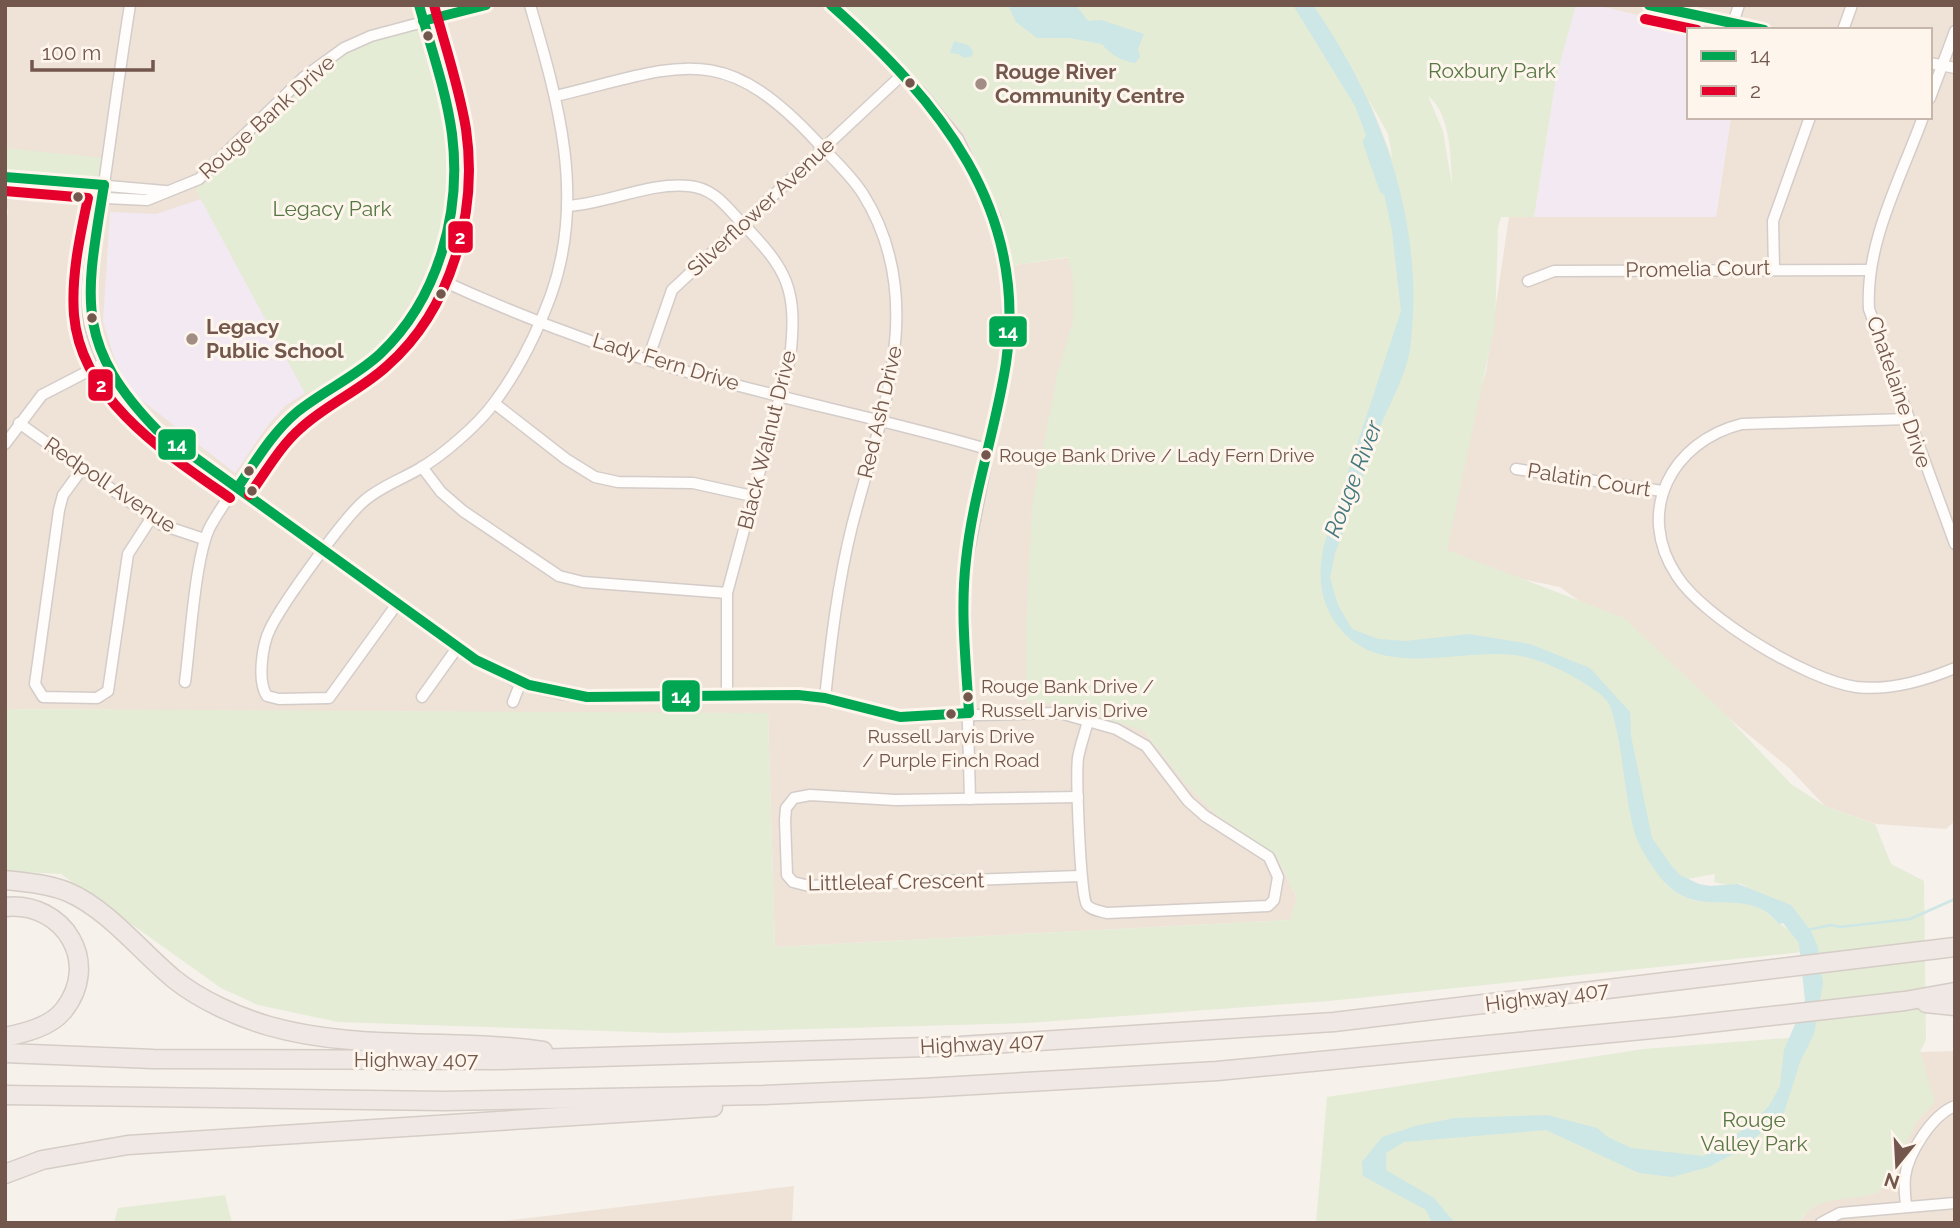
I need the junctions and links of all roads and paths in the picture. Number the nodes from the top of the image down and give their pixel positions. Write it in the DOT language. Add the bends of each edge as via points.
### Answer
graph roads {
  1 [pos="130,5"];
  2 [pos="419,5"];
  3 [pos="487,5"];
  4 [pos="530,5"];
  5 [pos="831,5"];
  6 [pos="1648,5"];
  7 [pos="1740,5"];
  8 [pos="1852,5"];
  9 [pos="424,21"];
  10 [pos="1733,23"];
  11 [pos="1756,28"];
  12 [pos="1844,28"];
  13 [pos="1955,31"];
  14 [pos="1932,63"];
  15 [pos="1942,65"];
  16 [pos="1955,68"];
  17 [pos="903,74"];
  18 [pos="1932,92"];
  19 [pos="556,96"];
  20 [pos="1809,119"];
  21 [pos="1922,119"];
  22 [pos="824,149"];
  23 [pos="5,177"];
  24 [pos="104,185"];
  25 [pos="166,191"];
  26 [pos="5,193"];
  27 [pos="102,198"];
  28 [pos="568,206"];
  29 [pos="742,222"];
  30 [pos="1774,268"];
  31 [pos="1870,270"];
  32 [pos="434,276"];
  33 [pos="1528,281"];
  34 [pos="540,323"];
  35 [pos="648,359"];
  36 [pos="104,363"];
  37 [pos="780,396"];
  38 [pos="494,403"];
  39 [pos="881,418"];
  40 [pos="1907,419"];
  41 [pos="19,423"];
  42 [pos="5,444"];
  43 [pos="987,449"];
  44 [pos="422,467"];
  45 [pos="82,469"];
  46 [pos="1516,469"];
  47 [pos="238,487"];
  48 [pos="1662,491"];
  49 [pos="752,496"];
  50 [pos="152,517"];
  51 [pos="204,540"];
  52 [pos="1955,544"];
  53 [pos="324,552"];
  54 [pos="727,593"];
  55 [pos="397,604"];
  56 [pos="457,648"];
  57 [pos="1955,668"];
  58 [pos="185,682"];
  59 [pos="520,684"];
  60 [pos="727,695"];
  61 [pos="422,697"];
  62 [pos="825,698"];
  63 [pos="513,702"];
  64 [pos="969,713"];
  65 [pos="1088,721"];
  66 [pos="1078,797"];
  67 [pos="970,799"];
  68 [pos="1080,876"];
  69 [pos="5,880"];
  70 [pos="5,907"];
  71 [pos="1955,939"];
  72 [pos="1955,947"];
  73 [pos="1893,955"];
  74 [pos="1955,992"];
  75 [pos="1905,1001"];
  76 [pos="1955,1006"];
  77 [pos="5,1037"];
  78 [pos="5,1053"];
  79 [pos="588,1059"];
  80 [pos="5,1095"];
  81 [pos="764,1095"];
  82 [pos="1955,1106"];
  83 [pos="5,1174"];
  84 [pos="1955,1203"];
  85 [pos="1906,1205"];
  86 [pos="1821,1223"];
  1 -- 24 [label="street"];
  2 -- 9 [label="street"];
  3 -- 9 [label="street, Rouge Bank Drive"];
  4 -- 19 [label="street"];
  5 -- 17 [label="street"];
  6 -- 10 [label="street"];
  7 -- 10 [label="street"];
  8 -- 12 [label="street"];
  9 -- 25 [label="street, Rouge Bank Drive" via="344,48 304,77 199,180"];
  9 -- 32 [label="street" via="454,151 450,216"];
  10 -- 11 [label="street"];
  13 -- 15 [label="street"];
  14 -- 15 [label="street"];
  15 -- 16 [label="street"];
  15 -- 18 [label="street"];
  17 -- 22 [label="street, Silverflower Avenue"];
  17 -- 43 [label="street" via="967,154 995,217 1008,278 1009,332"];
  19 -- 22 [label="street, Red Ash Drive" via="677,68 724,72 774,98"];
  19 -- 28 [label="street" via="568,169"];
  20 -- 30 [label="street" via="1773,221"];
  21 -- 31 [label="street, Chatelaine Drive"];
  22 -- 29 [label="street, Silverflower Avenue"];
  22 -- 39 [label="street, Red Ash Drive" via="864,196 882,230 891,265 898,322 896,356"];
  23 -- 24 [label="street, Rouge Bank Drive"];
  24 -- 25 [label="street, Rouge Bank Drive"];
  24 -- 27 [label="street"];
  25 -- 27 [label="street, Rouge Bank Drive" via="147,200"];
  26 -- 27 [label="street, Rouge Bank Drive"];
  27 -- 36 [label="street" via="90,264 88,313"];
  28 -- 29 [label="street, Black Walnut Drive" via="598,204 664,185 692,186 717,195"];
  28 -- 34 [label="street" via="552,292"];
  29 -- 35 [label="street, Silverflower Avenue" via="672,290"];
  29 -- 37 [label="street, Black Walnut Drive" via="773,255 788,281 794,326"];
  30 -- 31 [label="street, Promelia Court"];
  30 -- 33 [label="street, Promelia Court" via="1553,271"];
  31 -- 40 [label="street, Chatelaine Drive" via="1869,309"];
  32 -- 34 [label="street, Lady Fern Drive"];
  32 -- 47 [label="street" via="382,353 290,419"];
  34 -- 35 [label="street, Lady Fern Drive"];
  34 -- 38 [label="street"];
  35 -- 37 [label="street, Lady Fern Drive"];
  36 -- 41 [label="street" via="42,395"];
  36 -- 47 [label="street" via="132,407"];
  37 -- 39 [label="street, Lady Fern Drive"];
  37 -- 49 [label="street, Black Walnut Drive"];
  38 -- 44 [label="street"];
  38 -- 49 [label="street" via="595,477 618,482 693,483"];
  39 -- 43 [label="street, Lady Fern Drive"];
  39 -- 62 [label="street, Red Ash Drive" via="846,556"];
  40 -- 48 [label="street" via="1727,428 1689,450"];
  40 -- 52 [label="street, Chatelaine Drive"];
  41 -- 42 [label="street"];
  41 -- 45 [label="street, Redpoll Avenue"];
  43 -- 64 [label="street" via="964,576"];
  44 -- 53 [label="street" via="361,504"];
  44 -- 54 [label="street" via="463,511 559,576 583,582"];
  45 -- 50 [label="street, Redpoll Avenue"];
  45 -- 50 [label="street" via="63,495 59,510 35,684 43,698 97,698 108,691 128,554"];
  46 -- 48 [label="street, Palatin Court"];
  47 -- 51 [label="street"];
  47 -- 53 [label="street"];
  48 -- 57 [label="street" via="1662,538 1677,578 1712,610 1779,658 1819,678 1856,687 1904,684"];
  49 -- 54 [label="street, Black Walnut Drive"];
  50 -- 51 [label="street, Redpoll Avenue" via="181,534"];
  51 -- 58 [label="street"];
  53 -- 55 [label="street"];
  53 -- 55 [label="street" via="270,629 262,673 267,696 329,698"];
  54 -- 60 [label="street, Black Walnut Drive"];
  55 -- 56 [label="street"];
  56 -- 59 [label="street"];
  56 -- 61 [label="street"];
  59 -- 60 [label="street" via="587,697"];
  59 -- 63 [label="street"];
  60 -- 62 [label="street"];
  62 -- 64 [label="street" via="900,717"];
  64 -- 65 [label="street" via="1060,713"];
  64 -- 67 [label="street"];
  65 -- 66 [label="street" via="1078,757"];
  65 -- 68 [label="street" via="1116,729 1146,746 1188,801 1269,857 1279,877 1268,906 1107,913 1086,904"];
  66 -- 67 [label="street, Littleleaf Crescent"];
  66 -- 68 [label="street"];
  67 -- 68 [label="street, Littleleaf Crescent" via="793,798 785,820 787,875 809,887"];
  69 -- 79 [label="highway" via="68,892 103,915 177,981 221,1007 269,1026 323,1036 511,1046"];
  70 -- 77 [label="highway" via="24,905 48,913 68,933 79,958 78,987 62,1013 36,1029"];
  71 -- 73 [label="highway"];
  72 -- 73 [label="highway, Highway 407"];
  73 -- 79 [label="highway, Highway 407" via="1334,1023 960,1046"];
  74 -- 75 [label="highway, Highway 407"];
  75 -- 76 [label="highway"];
  75 -- 81 [label="highway, Highway 407" via="1216,1072"];
  78 -- 79 [label="highway, Highway 407" via="166,1059"];
  80 -- 81 [label="highway, Highway 407" via="444,1101"];
  81 -- 83 [label="highway" via="718,1107 128,1145 41,1160"];
  82 -- 85 [label="street" via="1933,1120 1925,1132 1906,1171"];
  84 -- 85 [label="street"];
  85 -- 86 [label="street" via="1840,1213"];
}
